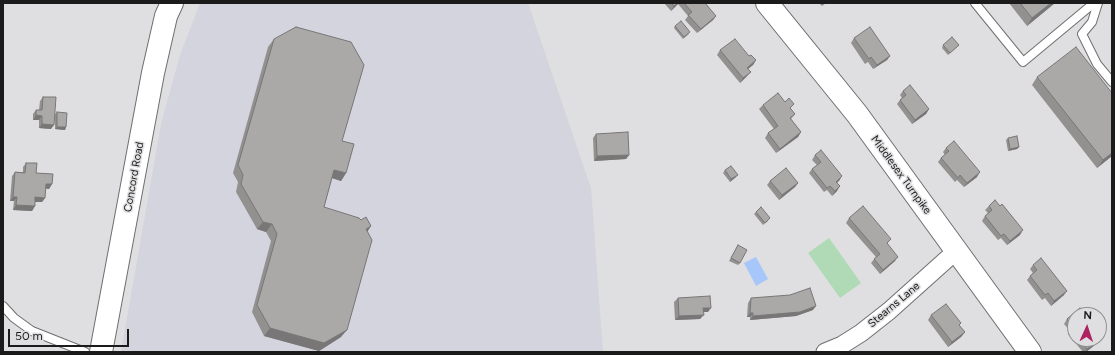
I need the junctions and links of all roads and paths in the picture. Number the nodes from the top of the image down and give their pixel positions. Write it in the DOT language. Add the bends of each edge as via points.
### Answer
graph roads {
  1 [pos="172,3"];
  2 [pos="767,3"];
  3 [pos="975,3"];
  4 [pos="1094,3"];
  5 [pos="1098,3"];
  6 [pos="1112,82"];
  7 [pos="956,251"];
  8 [pos="3,306"];
  9 [pos="85,352"];
  10 [pos="101,352"];
  11 [pos="825,352"];
  12 [pos="1030,352"];
  1 -- 10 [label="main road, Concord Road" via="166,16 153,73"];
  2 -- 7 [label="main road, Middlesex Turnpike" via="857,114"];
  3 -- 4 [label="lane" via="1023,62"];
  5 -- 6 [label="lane" via="1092,22 1082,34 1097,64"];
  7 -- 11 [label="street, Stearns Lane" via="861,333"];
  7 -- 12 [label="main road, Middlesex Turnpike"];
  8 -- 9 [label="lane" via="32,331"];
}
